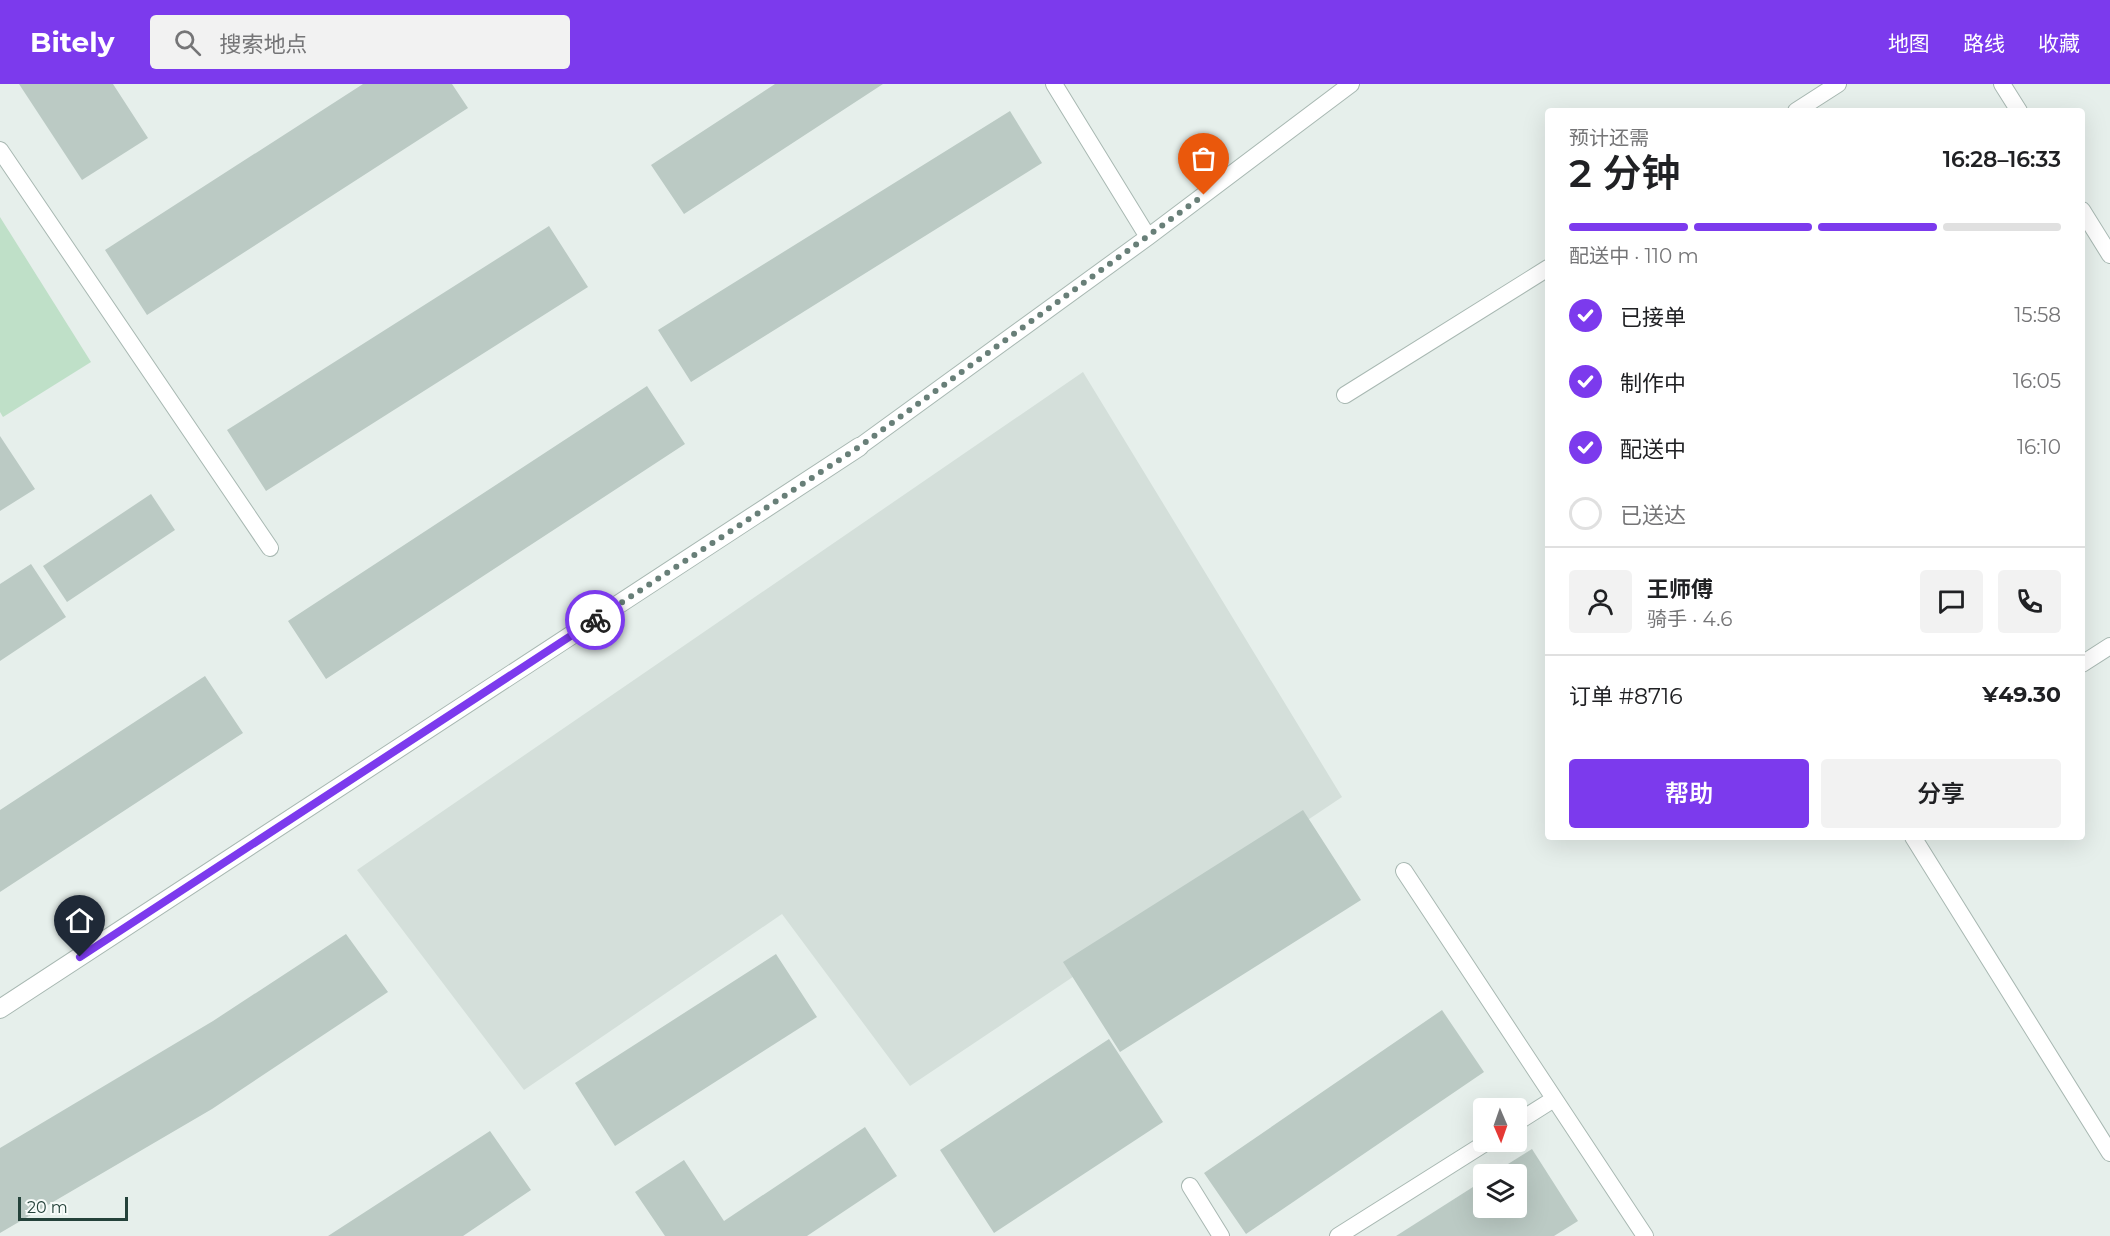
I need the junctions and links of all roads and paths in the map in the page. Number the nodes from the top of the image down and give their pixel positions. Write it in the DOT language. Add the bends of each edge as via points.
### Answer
graph roads {
  1 [pos="1054,84"];
  2 [pos="1351,84"];
  3 [pos="1838,84"];
  4 [pos="2002,84"];
  5 [pos="1801,108"];
  6 [pos="2017,108"];
  7 [pos="0,150"];
  8 [pos="2085,215"];
  9 [pos="1148,237"];
  10 [pos="2110,255"];
  11 [pos="1545,270"];
  12 [pos="1345,395"];
  13 [pos="859,447"];
  14 [pos="270,548"];
  15 [pos="2110,646"];
  16 [pos="2085,662"];
  17 [pos="1915,840"];
  18 [pos="1404,871"];
  19 [pos="0,1009"];
  20 [pos="1554,1099"];
  21 [pos="1527,1116"];
  22 [pos="1473,1151"];
  23 [pos="2110,1153"];
  24 [pos="1190,1186"];
  25 [pos="1221,1236"];
  26 [pos="1338,1236"];
  27 [pos="1645,1236"];
  1 -- 9 [label="lane"];
  2 -- 9 [label="lane"];
  3 -- 5 [label="lane"];
  4 -- 6 [label="lane"];
  7 -- 14 [label="lane"];
  8 -- 10 [label="lane"];
  9 -- 13 [label="lane"];
  11 -- 12 [label="lane"];
  13 -- 19 [label="street"];
  15 -- 16 [label="lane"];
  17 -- 23 [label="lane"];
  18 -- 20 [label="lane"];
  20 -- 21 [label="lane"];
  20 -- 27 [label="lane"];
  22 -- 26 [label="lane"];
  24 -- 25 [label="lane"];
}
